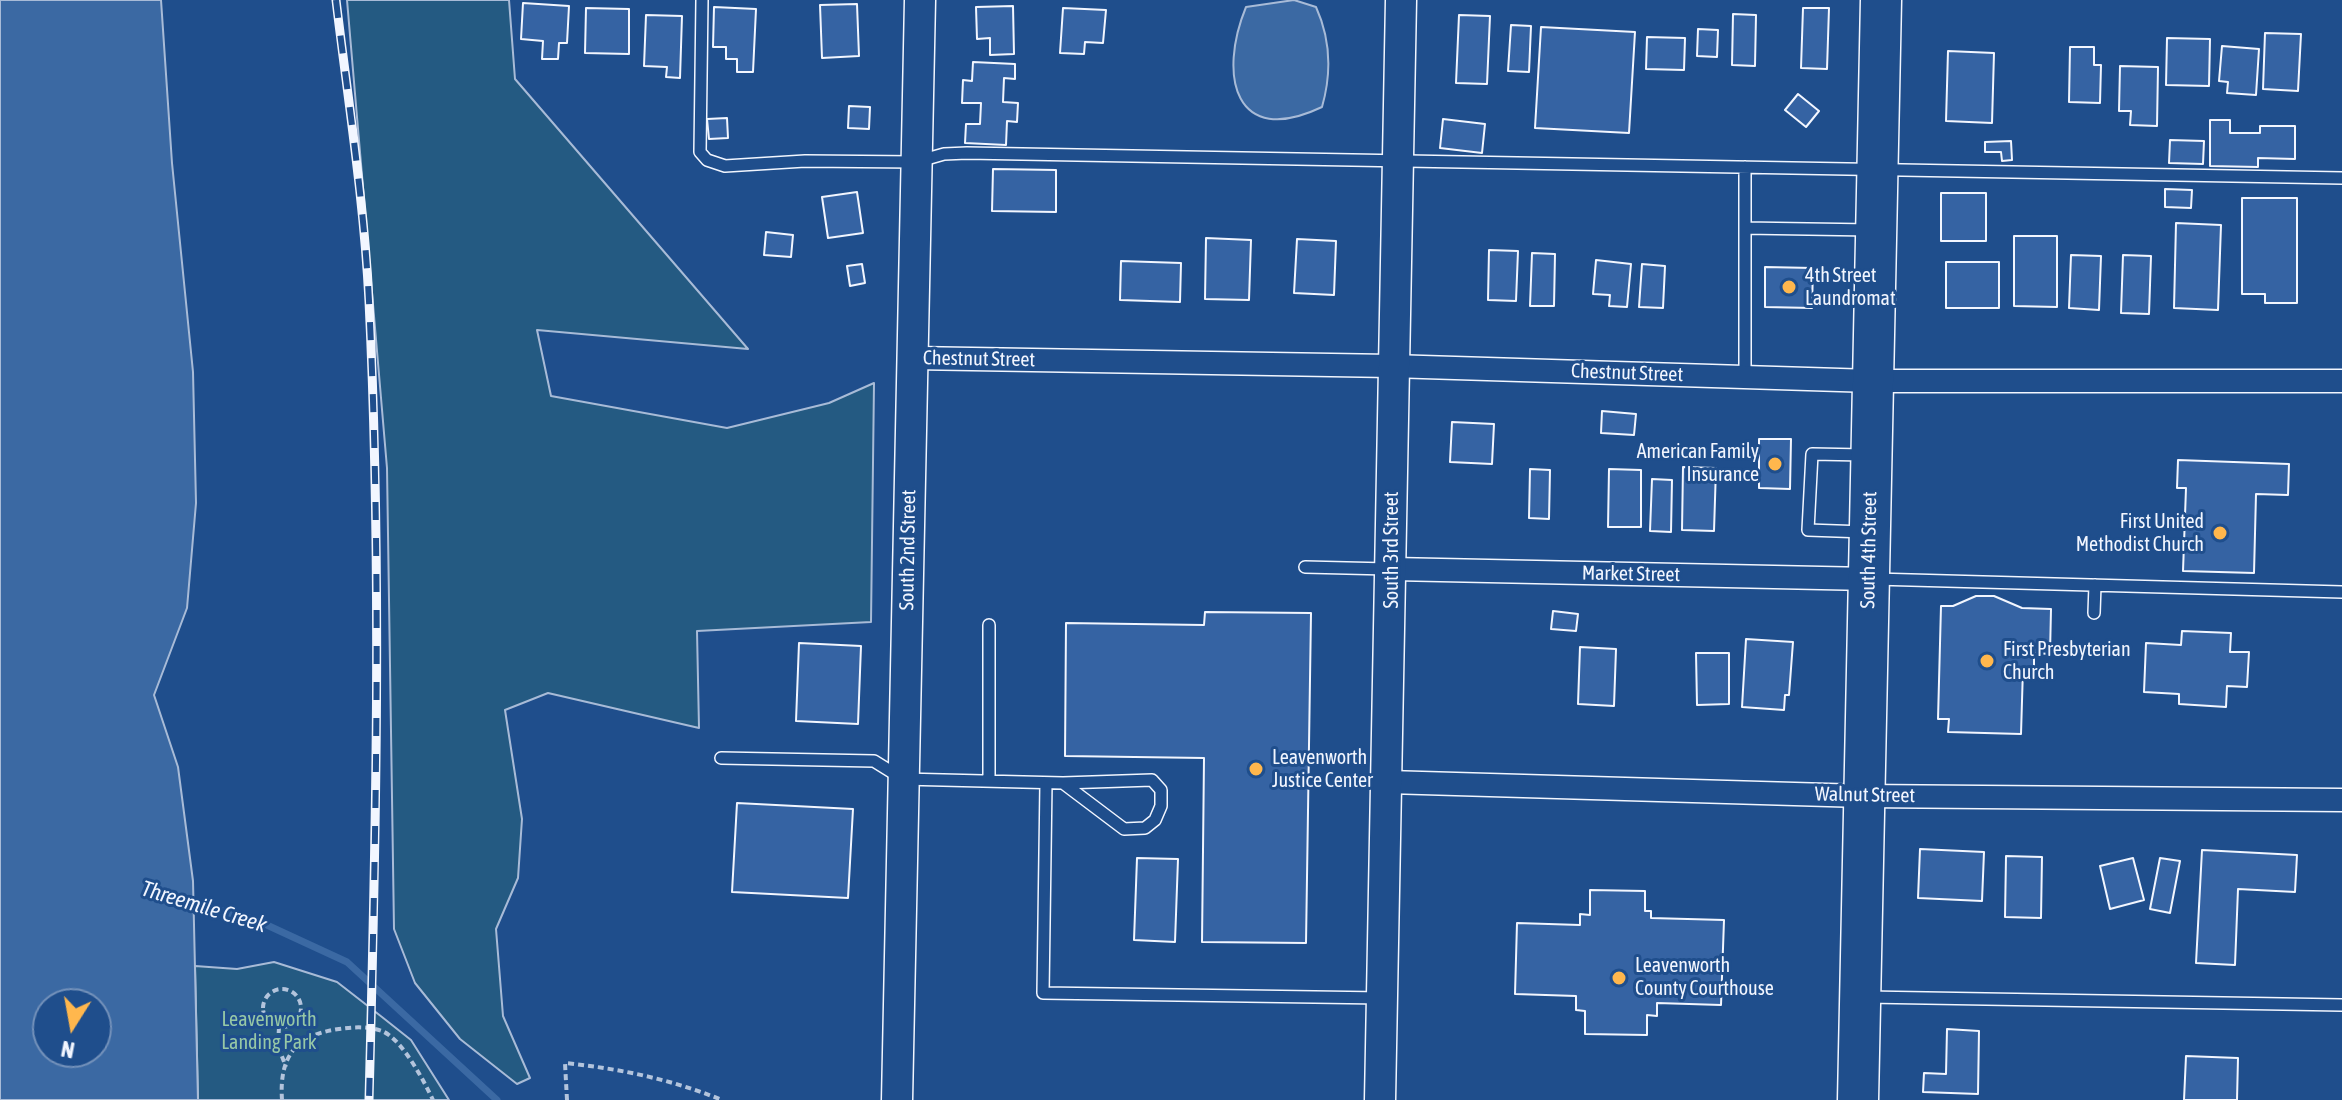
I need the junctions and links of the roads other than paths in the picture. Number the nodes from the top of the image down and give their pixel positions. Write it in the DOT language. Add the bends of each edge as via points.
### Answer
graph roads {
  1 [pos="702,0"];
  2 [pos="920,0"];
  3 [pos="1401,0"];
  4 [pos="1881,0"];
  5 [pos="1397,160"];
  6 [pos="916,162"];
  7 [pos="1745,167"];
  8 [pos="1877,170"];
  9 [pos="2342,178"];
  10 [pos="1745,228"];
  11 [pos="1875,230"];
  12 [pos="912,358"];
  13 [pos="1391,366"];
  14 [pos="1745,377"];
  15 [pos="1872,381"];
  16 [pos="2342,381"];
  17 [pos="1871,456"];
  18 [pos="1870,532"];
  19 [pos="1305,567"];
  20 [pos="1393,569"];
  21 [pos="1869,579"];
  22 [pos="2095,585"];
  23 [pos="2342,592"];
  24 [pos="2094,613"];
  25 [pos="989,625"];
  26 [pos="721,758"];
  27 [pos="903,779"];
  28 [pos="989,781"];
  29 [pos="1388,782"];
  30 [pos="1046,783"];
  31 [pos="1063,783"];
  32 [pos="1862,796"];
  33 [pos="2342,800"];
  34 [pos="1858,997"];
  35 [pos="1383,998"];
  36 [pos="2342,1005"];
  37 [pos="897,1100"];
  38 [pos="1380,1100"];
  39 [pos="1858,1100"];
  1 -- 6 [label="lane" via="698,119 700,152 707,160 725,166"];
  2 -- 6 [label="street, South 2nd Street"];
  3 -- 5 [label="street, South 3rd Street"];
  4 -- 8 [label="highway, South 4th Street"];
  5 -- 6 [label="lane" via="967,153"];
  5 -- 7 [label="lane"];
  5 -- 13 [label="street, South 3rd Street"];
  6 -- 12 [label="street, South 2nd Street"];
  7 -- 8 [label="lane"];
  7 -- 10 [label="lane"];
  8 -- 9 [label="lane"];
  8 -- 11 [label="highway, South 4th Street"];
  10 -- 11 [label="lane"];
  10 -- 14 [label="lane"];
  11 -- 15 [label="highway, South 4th Street"];
  12 -- 13 [label="street, Chestnut Street"];
  12 -- 27 [label="street, South 2nd Street"];
  13 -- 14 [label="street, Chestnut Street"];
  13 -- 20 [label="street, South 3rd Street"];
  14 -- 15 [label="street, Chestnut Street"];
  15 -- 16 [label="street, Chestnut Street"];
  15 -- 17 [label="highway, South 4th Street"];
  17 -- 18 [label="highway, South 4th Street"];
  17 -- 18 [label="lane" via="1812,454 1808,530"];
  18 -- 21 [label="highway, South 4th Street"];
  19 -- 20 [label="lane"];
  20 -- 21 [label="street, Market Street"];
  20 -- 29 [label="street, South 3rd Street"];
  21 -- 22 [label="lane"];
  21 -- 32 [label="highway, South 4th Street"];
  22 -- 23 [label="lane"];
  22 -- 24 [label="lane"];
  25 -- 28 [label="lane"];
  26 -- 27 [label="lane" via="874,761"];
  27 -- 28 [label="lane"];
  27 -- 37 [label="street, South 2nd Street"];
  28 -- 30 [label="lane"];
  29 -- 32 [label="street, Walnut Street"];
  29 -- 35 [label="street, South 3rd Street"];
  30 -- 31 [label="lane"];
  30 -- 35 [label="lane" via="1043,993"];
  31 -- 31 [label="lane" via="1124,829 1145,828 1161,806 1161,790 1152,780"];
  32 -- 33 [label="street, Walnut Street"];
  32 -- 34 [label="highway, South 4th Street"];
  34 -- 36 [label="lane"];
  34 -- 39 [label="highway, South 4th Street"];
  35 -- 38 [label="street, South 3rd Street"];
}
